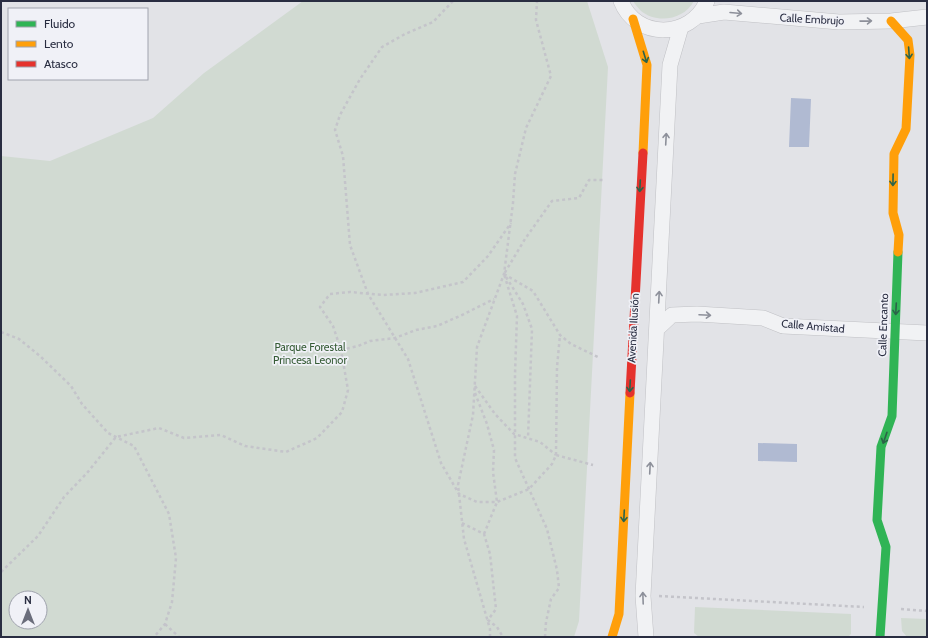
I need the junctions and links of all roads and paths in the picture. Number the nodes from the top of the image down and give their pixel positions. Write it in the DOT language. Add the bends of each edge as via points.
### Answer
graph roads {
  1 [pos="453,1"];
  2 [pos="537,1"];
  3 [pos="621,1"];
  4 [pos="707,1"];
  5 [pos="698,16"];
  6 [pos="927,17"];
  7 [pos="633,19"];
  8 [pos="891,21"];
  9 [pos="681,27"];
  10 [pos="604,180"];
  11 [pos="511,223"];
  12 [pos="504,274"];
  13 [pos="368,294"];
  14 [pos="495,298"];
  15 [pos="657,329"];
  16 [pos="895,331"];
  17 [pos="1,332"];
  18 [pos="927,333"];
  19 [pos="560,335"];
  20 [pos="395,338"];
  21 [pos="341,350"];
  22 [pos="598,357"];
  23 [pos="474,385"];
  24 [pos="474,392"];
  25 [pos="514,434"];
  26 [pos="116,437"];
  27 [pos="528,438"];
  28 [pos="556,456"];
  29 [pos="593,465"];
  30 [pos="529,489"];
  31 [pos="459,494"];
  32 [pos="497,502"];
  33 [pos="462,523"];
  34 [pos="484,534"];
  35 [pos="1,572"];
  36 [pos="643,596"];
  37 [pos="882,608"];
  38 [pos="927,611"];
  39 [pos="488,620"];
  40 [pos="165,624"];
  41 [pos="154,637"];
  42 [pos="179,637"];
  43 [pos="490,637"];
  44 [pos="503,637"];
  45 [pos="545,637"];
  46 [pos="612,637"];
  47 [pos="646,637"];
  48 [pos="880,637"];
  1 -- 13 [label="path" via="433,22 382,47 340,114 335,130 343,156 350,245"];
  2 -- 11 [label="path" via="536,20 551,76 526,128 515,174"];
  3 -- 7 [label="street"];
  4 -- 5 [label="street"];
  5 -- 8 [label="street, Calle Embrujo, one-way" via="724,12 839,22"];
  5 -- 9 [label="street"];
  6 -- 8 [label="street, Calle Embrujo"];
  7 -- 9 [label="street" via="656,30"];
  7 -- 46 [label="street, Avenida Ilusión, one-way" via="647,65 619,614"];
  8 -- 16 [label="street, Calle Encanto, one-way" via="908,40 910,54 906,129 894,154 893,213 899,235"];
  15 -- 9 [label="street, one-way" via="670,65"];
  10 -- 12 [label="path" via="589,180 579,198 552,201"];
  11 -- 12 [label="path"];
  11 -- 13 [label="path" via="488,256 463,282 415,293"];
  12 -- 14 [label="path"];
  12 -- 19 [label="path" via="533,291"];
  12 -- 25 [label="path" via="518,316"];
  12 -- 27 [label="path" via="523,304 532,330"];
  13 -- 20 [label="path"];
  13 -- 21 [label="path" via="330,294 320,306 334,326"];
  14 -- 20 [label="path" via="437,326"];
  14 -- 23 [label="path" via="477,347"];
  15 -- 16 [label="street, Calle Amistad, one-way" via="672,315 697,314 763,318 783,326"];
  36 -- 15 [label="street, one-way"];
  16 -- 18 [label="street, Calle Amistad"];
  16 -- 37 [label="street, Calle Encanto, one-way" via="892,416 881,447 877,520 886,547"];
  17 -- 26 [label="path" via="19,339 40,356 72,386 82,404 108,433"];
  19 -- 22 [label="path"];
  19 -- 28 [label="path"];
  20 -- 21 [label="path" via="370,341"];
  20 -- 31 [label="path" via="408,359 441,463"];
  21 -- 26 [label="path" via="348,390 342,412 317,438 286,452 245,446 220,435 184,438 159,428"];
  23 -- 24 [label="path"];
  23 -- 25 [label="path" via="495,414"];
  24 -- 31 [label="path" via="473,415 458,485"];
  24 -- 32 [label="path" via="494,450 493,472"];
  25 -- 27 [label="path"];
  25 -- 30 [label="path" via="515,458"];
  26 -- 35 [label="path" via="87,473 64,496 38,536"];
  26 -- 40 [label="path" via="134,446 169,514 176,558 172,602"];
  27 -- 28 [label="path" via="540,442"];
  28 -- 29 [label="path"];
  28 -- 30 [label="path"];
  30 -- 32 [label="path"];
  30 -- 45 [label="path" via="547,529 557,570 558,588 551,599"];
  31 -- 32 [label="path" via="477,502"];
  31 -- 33 [label="path"];
  32 -- 34 [label="path"];
  33 -- 34 [label="path"];
  33 -- 39 [label="path" via="464,539"];
  34 -- 39 [label="path" via="490,554 496,609"];
  36 -- 37 [label="path"];
  47 -- 36 [label="street, one-way"];
  37 -- 38 [label="path"];
  37 -- 48 [label="street, Calle Encanto"];
  39 -- 43 [label="path"];
  39 -- 44 [label="path" via="497,627"];
  40 -- 41 [label="path"];
  40 -- 42 [label="path"];
}
